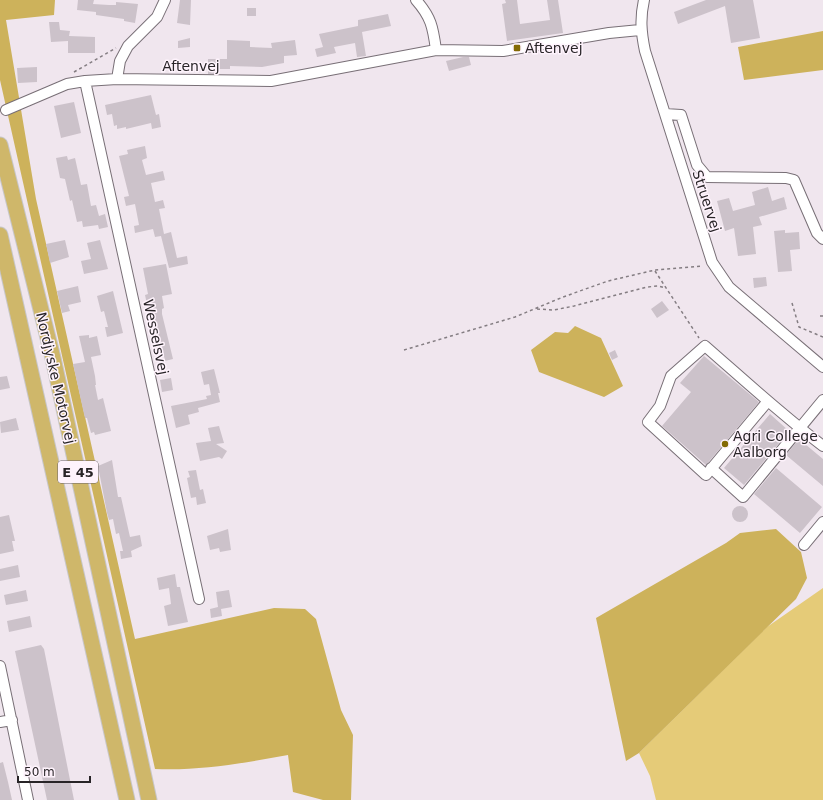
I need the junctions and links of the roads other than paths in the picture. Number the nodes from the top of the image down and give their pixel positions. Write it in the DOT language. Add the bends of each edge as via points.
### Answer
graph roads {
  1 [pos="166,0"];
  2 [pos="416,0"];
  3 [pos="644,0"];
  4 [pos="640,30"];
  5 [pos="436,50"];
  6 [pos="117,79"];
  7 [pos="85,81"];
  8 [pos="6,110"];
  9 [pos="665,114"];
  10 [pos="0,145"];
  11 [pos="0,235"];
  12 [pos="823,239"];
  13 [pos="823,367"];
  14 [pos="823,400"];
  15 [pos="768,401"];
  16 [pos="800,429"];
  17 [pos="823,446"];
  18 [pos="711,468"];
  19 [pos="823,522"];
  20 [pos="804,545"];
  21 [pos="199,599"];
  22 [pos="0,666"];
  23 [pos="12,720"];
  24 [pos="0,722"];
  25 [pos="28,800"];
  26 [pos="127,800"];
  27 [pos="149,800"];
  1 -- 6 [label="street" via="157,17 128,46 120,61"];
  2 -- 5 [label="street" via="432,24"];
  3 -- 4 [label="street, Struervej"];
  4 -- 5 [label="street, Aftenvej" via="503,51"];
  4 -- 9 [label="street, Struervej"];
  5 -- 6 [label="street, Aftenvej" via="271,80"];
  6 -- 7 [label="street, Aftenvej"];
  7 -- 8 [label="street, Aftenvej" via="67,84"];
  7 -- 21 [label="street, Wesselsvej"];
  9 -- 12 [label="street" via="681,115 697,165 707,177 794,180 817,233"];
  9 -- 13 [label="street, Struervej" via="697,218 715,265 730,287"];
  10 -- 27 [label="highway, Nordjyske Motorvej / E 45" via="53,358"];
  11 -- 26 [label="highway, Nordjyske Motorvej / E 45"];
  14 -- 16 [label="street"];
  15 -- 16 [label="street"];
  15 -- 18 [label="street"];
  15 -- 18 [label="street" via="705,346 671,376 660,406 648,422 706,475"];
  16 -- 17 [label="street"];
  16 -- 18 [label="street" via="743,497"];
  19 -- 20 [label="street"];
  22 -- 23 [label="street"];
  23 -- 24 [label="street"];
  23 -- 25 [label="street"];
}
